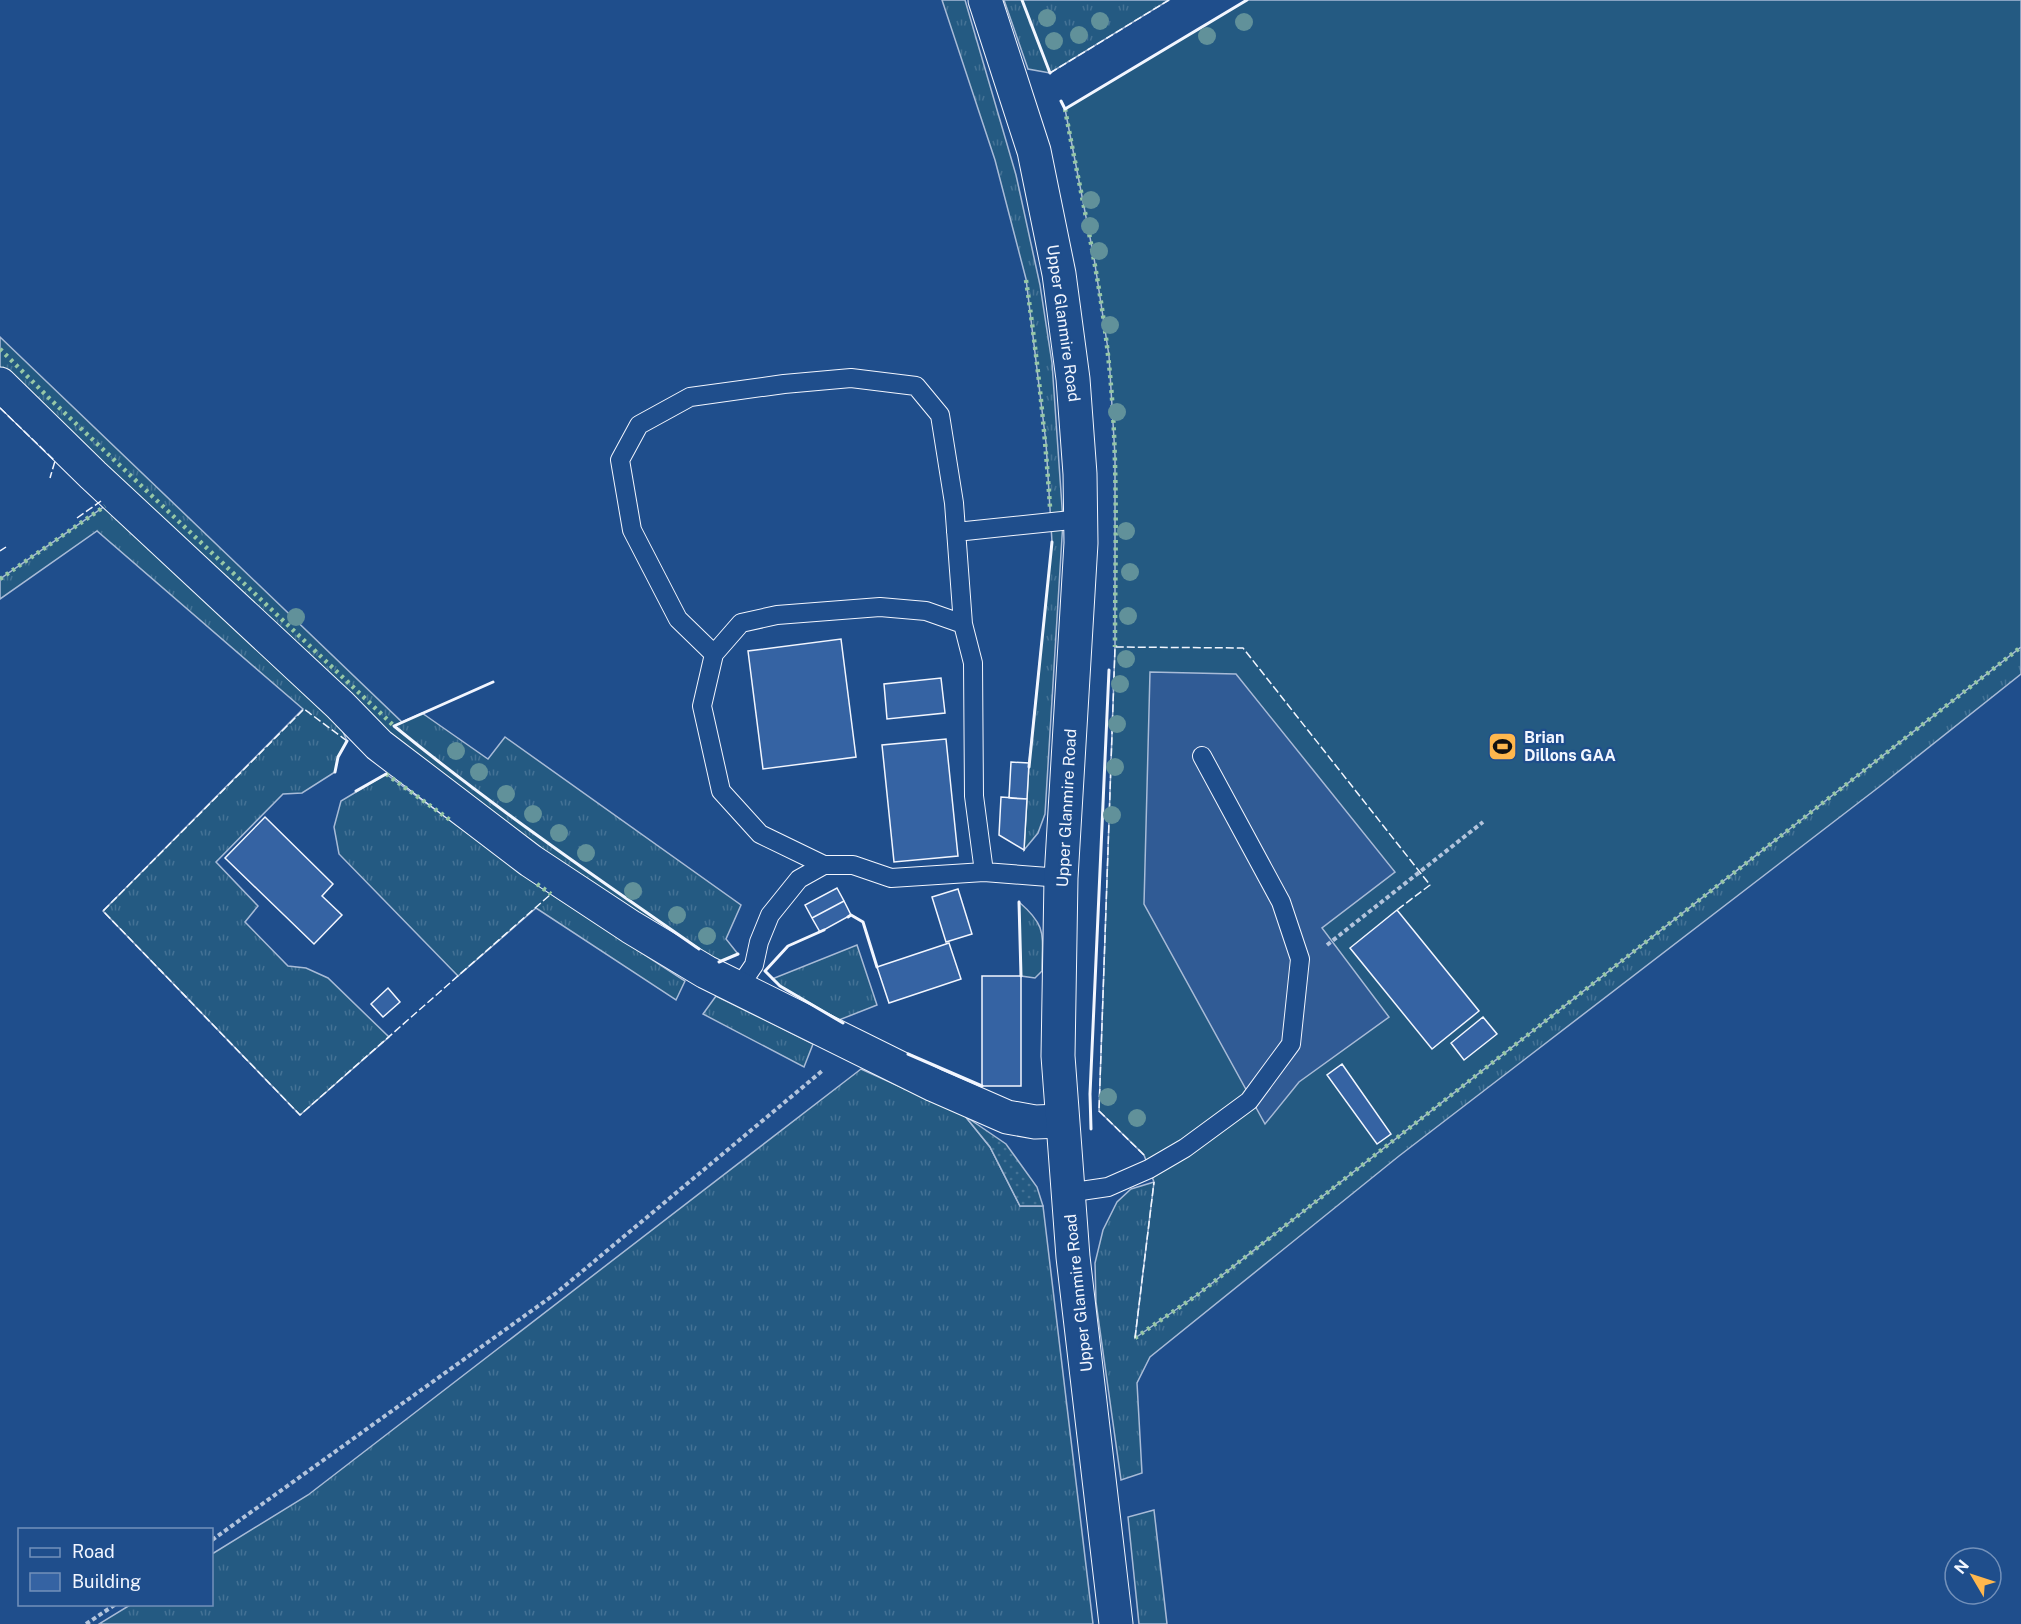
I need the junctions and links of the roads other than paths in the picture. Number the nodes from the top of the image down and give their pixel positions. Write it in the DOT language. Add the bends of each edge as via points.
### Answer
graph roads {
  1 [pos="985,0"];
  2 [pos="0,384"];
  3 [pos="1081,519"];
  4 [pos="956,532"];
  5 [pos="963,624"];
  6 [pos="714,654"];
  7 [pos="1202,756"];
  8 [pos="825,865"];
  9 [pos="984,872"];
  10 [pos="1061,878"];
  11 [pos="739,987"];
  12 [pos="1062,1121"];
  13 [pos="1067,1192"];
  14 [pos="1116,1624"];
  1 -- 3 [label="main road, Upper Glanmire Road" via="1034,151 1057,262 1073,379"];
  2 -- 11 [label="main road" via="379,745 531,861 640,933"];
  3 -- 4 [label="lane"];
  3 -- 10 [label="main road, Upper Glanmire Road"];
  4 -- 5 [label="lane"];
  4 -- 6 [label="lane" via="940,415 915,386 851,378 690,397 639,425 620,460 632,530 678,619"];
  5 -- 6 [label="lane" via="926,611 880,607 777,615 741,623"];
  5 -- 9 [label="lane" via="973,663 974,796"];
  6 -- 8 [label="lane" via="702,706 721,791 760,834"];
  7 -- 13 [label="lane" via="1281,902 1300,959 1291,1044 1249,1101 1185,1148 1108,1187"];
  8 -- 9 [label="lane" via="853,865 891,878"];
  8 -- 11 [label="lane" via="799,879 770,915 754,965"];
  9 -- 10 [label="lane"];
  10 -- 12 [label="main road, Upper Glanmire Road" via="1058,1056"];
  11 -- 12 [label="main road" via="882,1060 1007,1116 1035,1122"];
  12 -- 13 [label="main road, Upper Glanmire Road"];
  13 -- 14 [label="main road, Upper Glanmire Road"];
}
